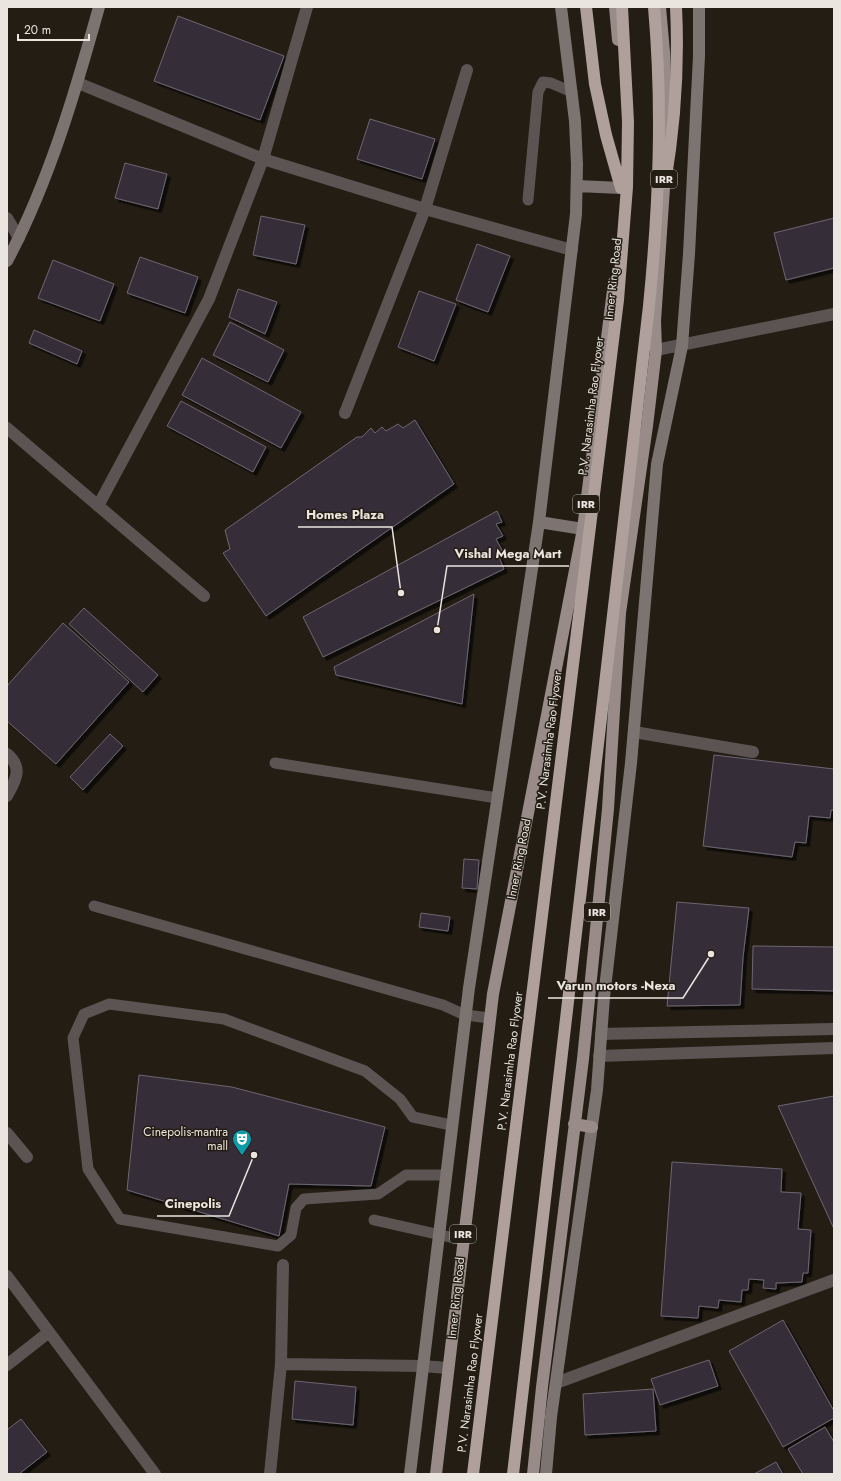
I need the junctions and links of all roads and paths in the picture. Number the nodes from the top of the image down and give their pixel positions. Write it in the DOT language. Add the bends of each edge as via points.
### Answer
graph roads {
  1 [pos="99,7"];
  2 [pos="307,7"];
  3 [pos="561,7"];
  4 [pos="586,7"];
  5 [pos="616,7"];
  6 [pos="622,7"];
  7 [pos="654,7"];
  8 [pos="660,7"];
  9 [pos="676,7"];
  10 [pos="699,7"];
  11 [pos="467,70"];
  12 [pos="78,83"];
  13 [pos="572,92"];
  14 [pos="263,159"];
  15 [pos="577,186"];
  16 [pos="621,188"];
  17 [pos="664,188"];
  18 [pos="528,200"];
  19 [pos="425,209"];
  20 [pos="7,218"];
  21 [pos="19,238"];
  22 [pos="572,250"];
  23 [pos="7,261"];
  24 [pos="834,314"];
  25 [pos="682,346"];
  26 [pos="656,350"];
  27 [pos="346,413"];
  28 [pos="7,428"];
  29 [pos="98,506"];
  30 [pos="539,522"];
  31 [pos="583,529"];
  32 [pos="204,596"];
  33 [pos="634,732"];
  34 [pos="753,752"];
  35 [pos="7,754"];
  36 [pos="275,763"];
  37 [pos="7,796"];
  38 [pos="497,798"];
  39 [pos="94,906"];
  40 [pos="465,1015"];
  41 [pos="490,1018"];
  42 [pos="834,1029"];
  43 [pos="601,1034"];
  44 [pos="834,1048"];
  45 [pos="599,1056"];
  46 [pos="574,1124"];
  47 [pos="451,1125"];
  48 [pos="592,1127"];
  49 [pos="7,1133"];
  50 [pos="26,1157"];
  51 [pos="445,1175"];
  52 [pos="374,1220"];
  53 [pos="438,1235"];
  54 [pos="463,1240"];
  55 [pos="283,1264"];
  56 [pos="7,1276"];
  57 [pos="834,1280"];
  58 [pos="49,1332"];
  59 [pos="281,1364"];
  60 [pos="7,1365"];
  61 [pos="422,1366"];
  62 [pos="448,1368"];
  63 [pos="556,1383"];
  64 [pos="155,1474"];
  65 [pos="270,1474"];
  66 [pos="410,1474"];
  67 [pos="436,1474"];
  68 [pos="473,1474"];
  69 [pos="513,1474"];
  70 [pos="533,1474"];
  71 [pos="546,1474"];
  1 -- 12 [label="street"];
  2 -- 14 [label="street"];
  3 -- 13 [label="street"];
  4 -- 16 [label="highway" via="595,84"];
  5 -- 16 [label="main road, Inner Ring Road / IRR" via="622,123"];
  6 -- 68 [label="highway, P.V. Narasimha Rao Flyover" via="628,151 618,300"];
  7 -- 69 [label="highway" via="660,128 659,188 650,299"];
  8 -- 17 [label="main road, IRR" via="664,60"];
  9 -- 17 [label="highway" via="677,83 673,136"];
  10 -- 25 [label="street" via="699,72"];
  11 -- 19 [label="street"];
  12 -- 14 [label="street"];
  12 -- 21 [label="street" via="52,157"];
  13 -- 15 [label="street"];
  13 -- 18 [label="lane" via="543,82 538,92"];
  14 -- 19 [label="street"];
  14 -- 29 [label="street" via="209,299"];
  15 -- 16 [label="street"];
  15 -- 22 [label="street"];
  16 -- 31 [label="main road, Inner Ring Road / IRR" via="612,300"];
  17 -- 26 [label="main road, IRR" via="655,320"];
  19 -- 22 [label="street"];
  19 -- 27 [label="street"];
  20 -- 21 [label="street"];
  21 -- 23 [label="street"];
  22 -- 30 [label="street"];
  24 -- 25 [label="street"];
  25 -- 26 [label="street"];
  25 -- 33 [label="street" via="657,464"];
  26 -- 46 [label="main road, IRR" via="620,613 608,809"];
  28 -- 29 [label="street"];
  29 -- 32 [label="street"];
  30 -- 31 [label="street"];
  30 -- 38 [label="street"];
  31 -- 41 [label="main road, Inner Ring Road / IRR"];
  33 -- 34 [label="street"];
  33 -- 43 [label="street"];
  35 -- 37 [label="street" via="15,764 18,777"];
  36 -- 38 [label="lane"];
  38 -- 40 [label="street"];
  39 -- 40 [label="lane" via="443,1005"];
  40 -- 41 [label="lane"];
  40 -- 47 [label="street"];
  41 -- 54 [label="main road, Inner Ring Road / IRR"];
  42 -- 43 [label="street"];
  43 -- 45 [label="street"];
  44 -- 45 [label="street"];
  45 -- 48 [label="street"];
  46 -- 48 [label="main road"];
  46 -- 70 [label="main road, IRR"];
  47 -- 51 [label="street"];
  47 -- 51 [label="lane" via="413,1117 400,1099 365,1072 224,1018 109,1004 84,1014 73,1038 88,1169 120,1218 278,1246 292,1235 296,1208 304,1198 378,1194 406,1175"];
  48 -- 63 [label="street"];
  49 -- 50 [label="street"];
  51 -- 53 [label="street"];
  52 -- 53 [label="lane"];
  53 -- 54 [label="lane"];
  53 -- 61 [label="street"];
  54 -- 62 [label="main road, Inner Ring Road / IRR"];
  55 -- 59 [label="street"];
  56 -- 58 [label="street"];
  57 -- 63 [label="street"];
  58 -- 60 [label="street"];
  58 -- 64 [label="street"];
  59 -- 61 [label="street"];
  59 -- 65 [label="street"];
  61 -- 62 [label="street"];
  61 -- 66 [label="street"];
  62 -- 67 [label="main road, Inner Ring Road / IRR"];
  63 -- 71 [label="street"];
}
